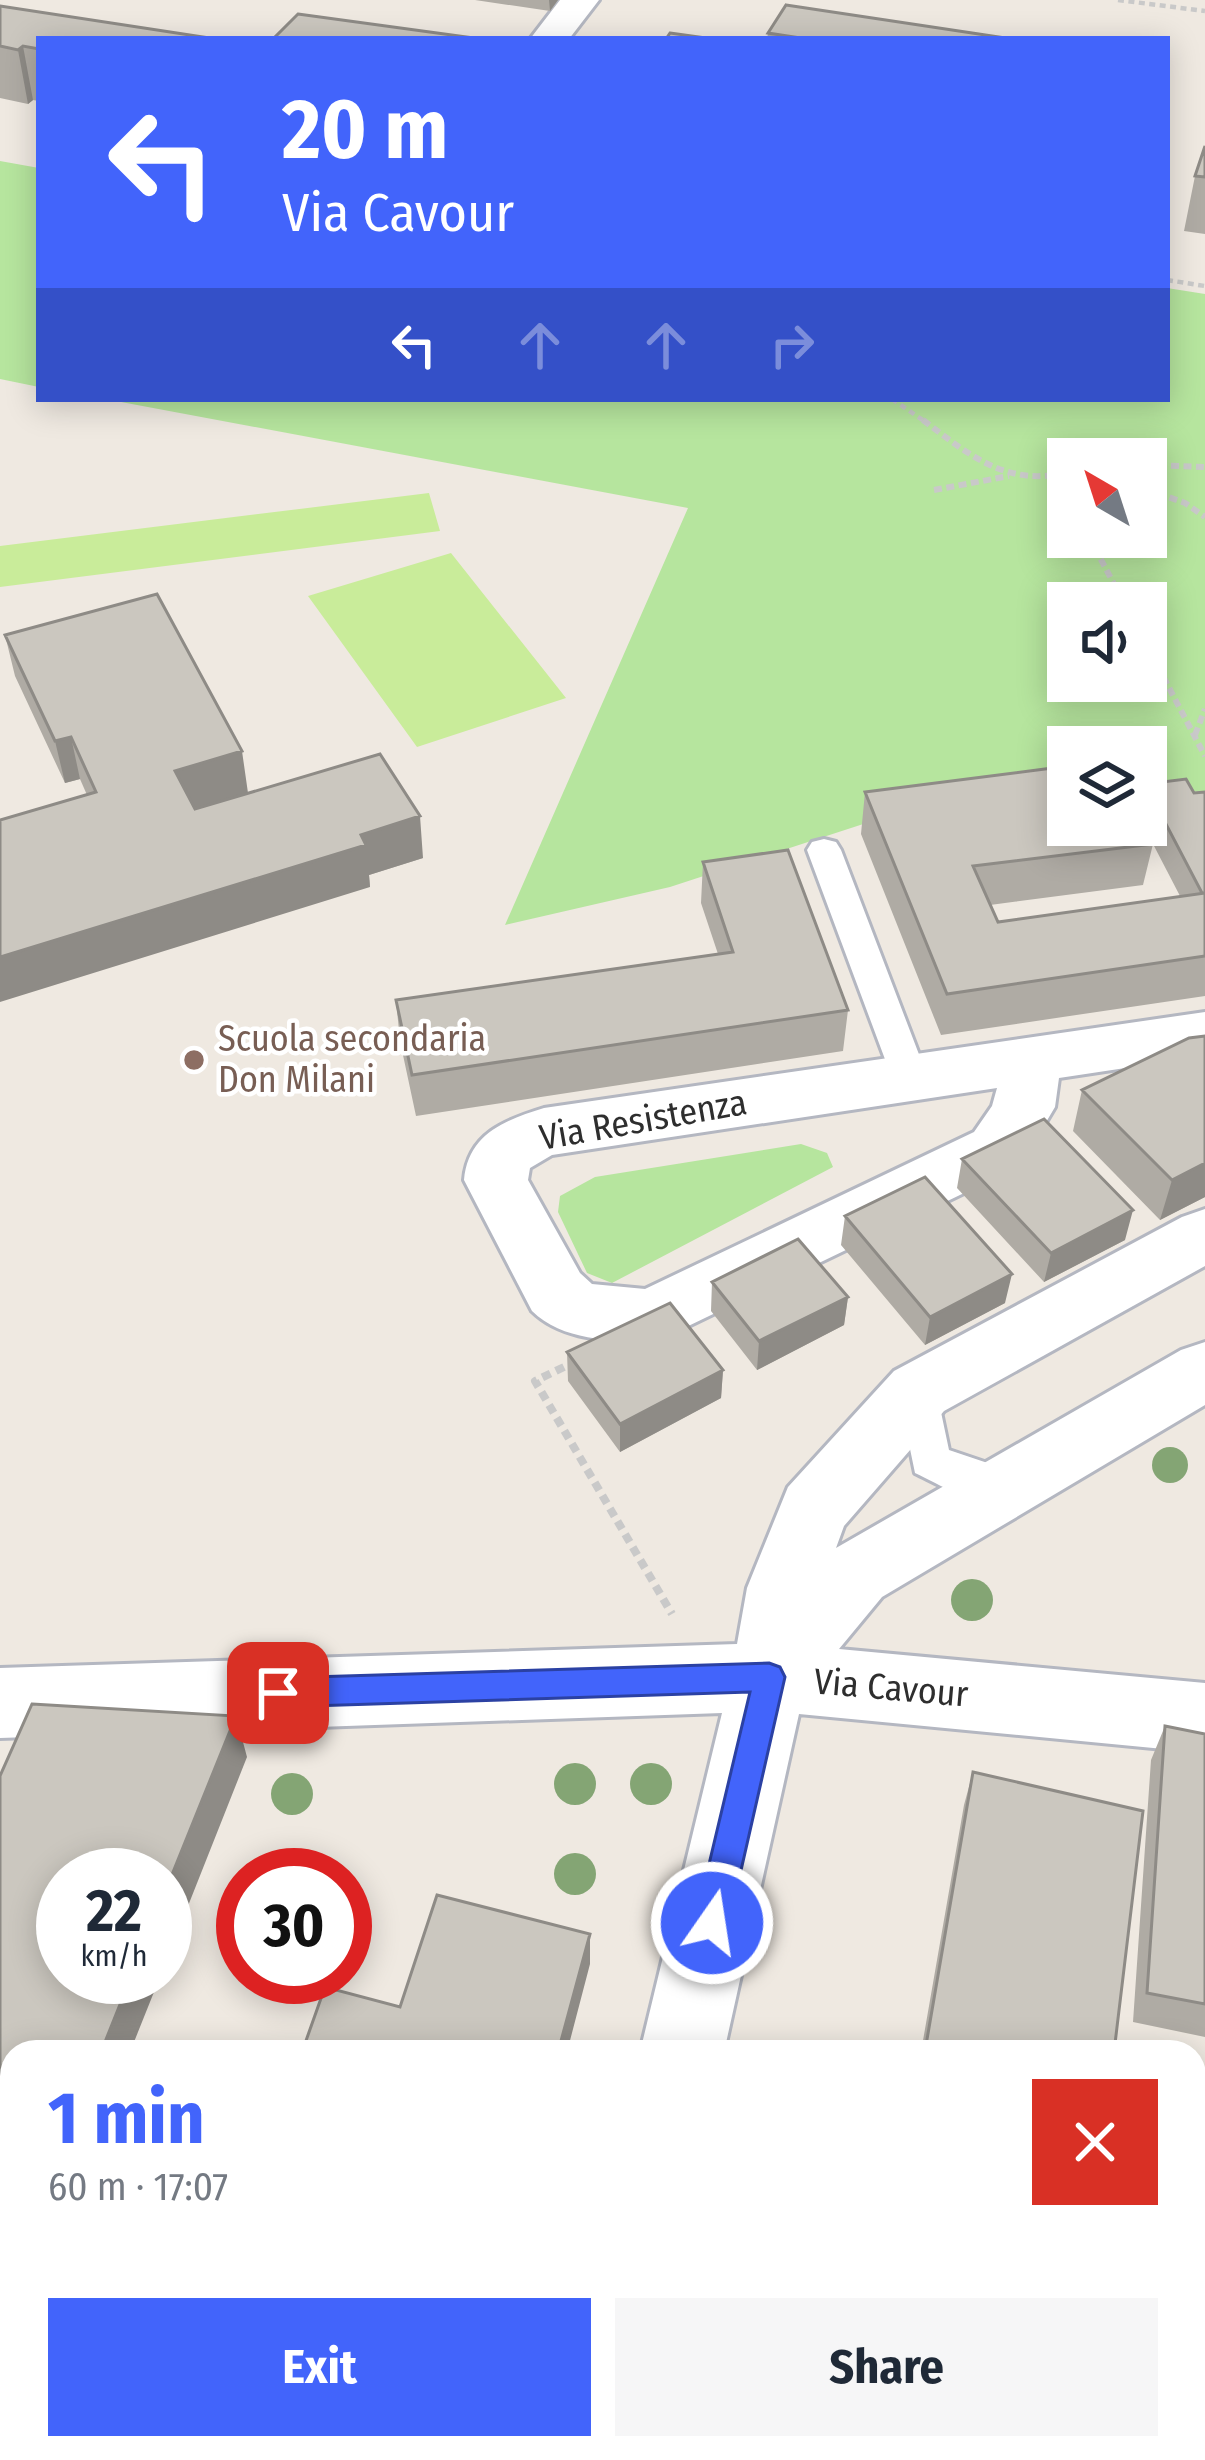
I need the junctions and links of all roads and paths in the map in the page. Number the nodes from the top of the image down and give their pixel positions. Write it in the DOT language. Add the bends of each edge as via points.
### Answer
graph roads {
  1 [pos="580,0"];
  2 [pos="1118,0"];
  3 [pos="1205,11"];
  4 [pos="551,36"];
  5 [pos="1170,280"];
  6 [pos="1205,286"];
  7 [pos="896,402"];
  8 [pos="1167,466"];
  9 [pos="1205,467"];
  10 [pos="1010,475"];
  11 [pos="1047,478"];
  12 [pos="934,490"];
  13 [pos="1167,496"];
  14 [pos="1205,518"];
  15 [pos="1167,683"];
  16 [pos="1205,709"];
  17 [pos="1195,736"];
  18 [pos="1205,756"];
  19 [pos="824,850"];
  20 [pos="1205,1034"];
  21 [pos="1023,1060"];
  22 [pos="910,1078"];
  23 [pos="1205,1235"];
  24 [pos="592,1311"];
  25 [pos="1205,1370"];
  26 [pos="919,1391"];
  27 [pos="1005,1487"];
  28 [pos="740,1677"];
  29 [pos="0,1703"];
  30 [pos="1205,1718"];
  31 [pos="684,2040"];
  1 -- 4 [label="street"];
  2 -- 3 [label="path"];
  5 -- 6 [label="path"];
  7 -- 10 [label="path" via="958,450"];
  8 -- 9 [label="path"];
  10 -- 11 [label="path"];
  10 -- 12 [label="path"];
  13 -- 14 [label="path"];
  15 -- 17 [label="path"];
  16 -- 17 [label="path"];
  17 -- 18 [label="path"];
  19 -- 22 [label="lane"];
  20 -- 21 [label="street, Via Resistenza"];
  21 -- 22 [label="street, Via Resistenza"];
  21 -- 24 [label="street" via="1031,1095 997,1149 651,1317"];
  22 -- 24 [label="street, Via Resistenza" via="544,1132 505,1151 496,1180 556,1292"];
  23 -- 26 [label="street"];
  24 -- 28 [label="path" via="582,1358 535,1381"];
  25 -- 27 [label="street"];
  26 -- 27 [label="lane" via="931,1460"];
  26 -- 28 [label="street" via="814,1509"];
  27 -- 28 [label="street" via="856,1574"];
  28 -- 29 [label="street, Via Cavour"];
  28 -- 30 [label="street, Via Cavour"];
  28 -- 31 [label="street"];
}
